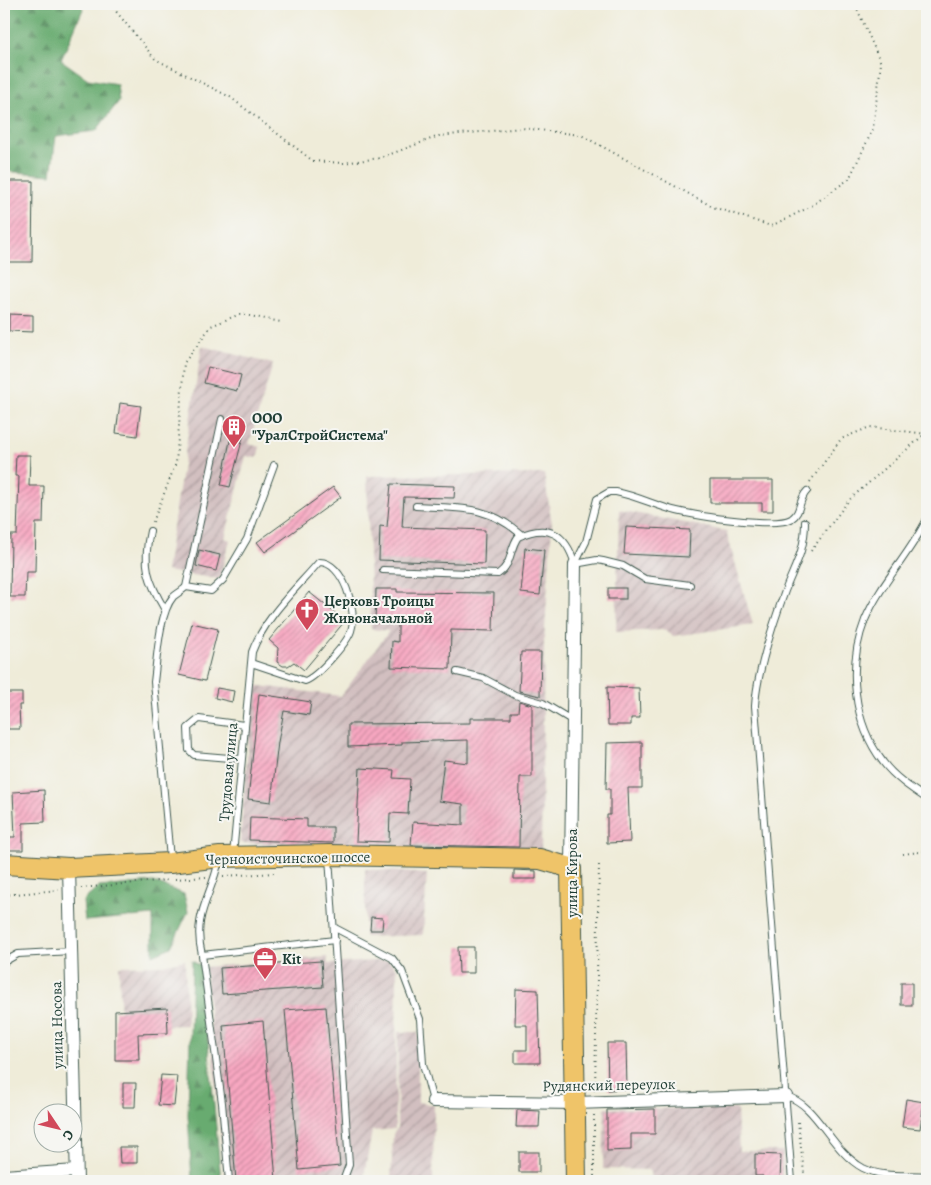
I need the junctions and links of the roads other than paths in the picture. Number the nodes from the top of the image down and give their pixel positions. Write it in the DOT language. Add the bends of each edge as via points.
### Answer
graph roads {
  1 [pos="222,419"];
  2 [pos="274,465"];
  3 [pos="807,491"];
  4 [pos="416,506"];
  5 [pos="927,519"];
  6 [pos="805,522"];
  7 [pos="150,531"];
  8 [pos="522,535"];
  9 [pos="575,564"];
  10 [pos="383,570"];
  11 [pos="690,585"];
  12 [pos="186,587"];
  13 [pos="165,610"];
  14 [pos="251,663"];
  15 [pos="457,672"];
  16 [pos="573,721"];
  17 [pos="244,725"];
  18 [pos="241,759"];
  19 [pos="927,798"];
  20 [pos="329,855"];
  21 [pos="226,857"];
  22 [pos="170,863"];
  23 [pos="4,864"];
  24 [pos="69,868"];
  25 [pos="571,868"];
  26 [pos="335,928"];
  27 [pos="335,940"];
  28 [pos="72,951"];
  29 [pos="202,955"];
  30 [pos="4,962"];
  31 [pos="790,1097"];
  32 [pos="433,1101"];
  33 [pos="585,1103"];
  34 [pos="4,1176"];
  35 [pos="77,1176"];
  36 [pos="927,1176"];
  37 [pos="229,1181"];
  38 [pos="343,1181"];
  39 [pos="576,1181"];
  40 [pos="792,1181"];
  1 -- 12 [label="lane"];
  2 -- 12 [label="lane" via="248,539 223,580 211,591"];
  3 -- 9 [label="lane" via="802,496 798,513 781,523 678,512 625,494 609,492 597,499 593,507 586,542"];
  4 -- 8 [label="lane" via="485,512"];
  5 -- 19 [label="lane" via="865,620 856,657 855,684 858,709 873,747 884,764"];
  6 -- 31 [label="lane" via="803,547 772,632 755,706"];
  7 -- 13 [label="lane" via="145,551 147,576"];
  8 -- 9 [label="lane" via="547,531 556,534 566,541"];
  8 -- 10 [label="lane" via="515,542 508,564 498,574"];
  9 -- 11 [label="lane" via="603,561 623,566 645,579"];
  9 -- 16 [label="street, улица Кирова"];
  12 -- 13 [label="lane"];
  13 -- 22 [label="lane" via="154,682"];
  14 -- 14 [label="lane, Трудовая улица" via="258,635 267,622 319,562 332,564 338,570 354,616 351,632 320,671 305,681"];
  14 -- 17 [label="lane, Трудовая улица"];
  15 -- 16 [label="lane" via="483,678 516,695 543,703"];
  16 -- 25 [label="street, улица Кирова"];
  17 -- 18 [label="lane, Трудовая улица"];
  17 -- 18 [label="lane" via="199,719 188,728 189,750 194,755"];
  18 -- 21 [label="lane, Трудовая улица"];
  20 -- 21 [label="main road, Черноисточинское шоссе"];
  20 -- 25 [label="main road, Черноисточинское шоссе" via="540,859"];
  20 -- 26 [label="lane"];
  21 -- 22 [label="main road, Черноисточинское шоссе"];
  21 -- 29 [label="lane, Трудовая улица" via="198,922 197,936"];
  22 -- 24 [label="main road, Черноисточинское шоссе"];
  23 -- 24 [label="main road, Черноисточинское шоссе"];
  24 -- 28 [label="street, улица Носова"];
  25 -- 33 [label="main road, улица Кирова"];
  26 -- 27 [label="lane"];
  26 -- 32 [label="lane" via="392,958 402,971 420,1019 423,1064"];
  27 -- 29 [label="lane"];
  27 -- 38 [label="lane" via="349,1157"];
  28 -- 30 [label="lane" via="18,954"];
  28 -- 35 [label="street, улица Носова"];
  29 -- 37 [label="lane, Трудовая улица"];
  31 -- 33 [label="street, Рудянский переулок"];
  31 -- 36 [label="lane" via="804,1104 828,1137 864,1168 889,1175"];
  31 -- 40 [label="lane"];
  32 -- 33 [label="street, Рудянский переулок"];
  33 -- 39 [label="main road, улица Кирова"];
  34 -- 35 [label="street"];
}
